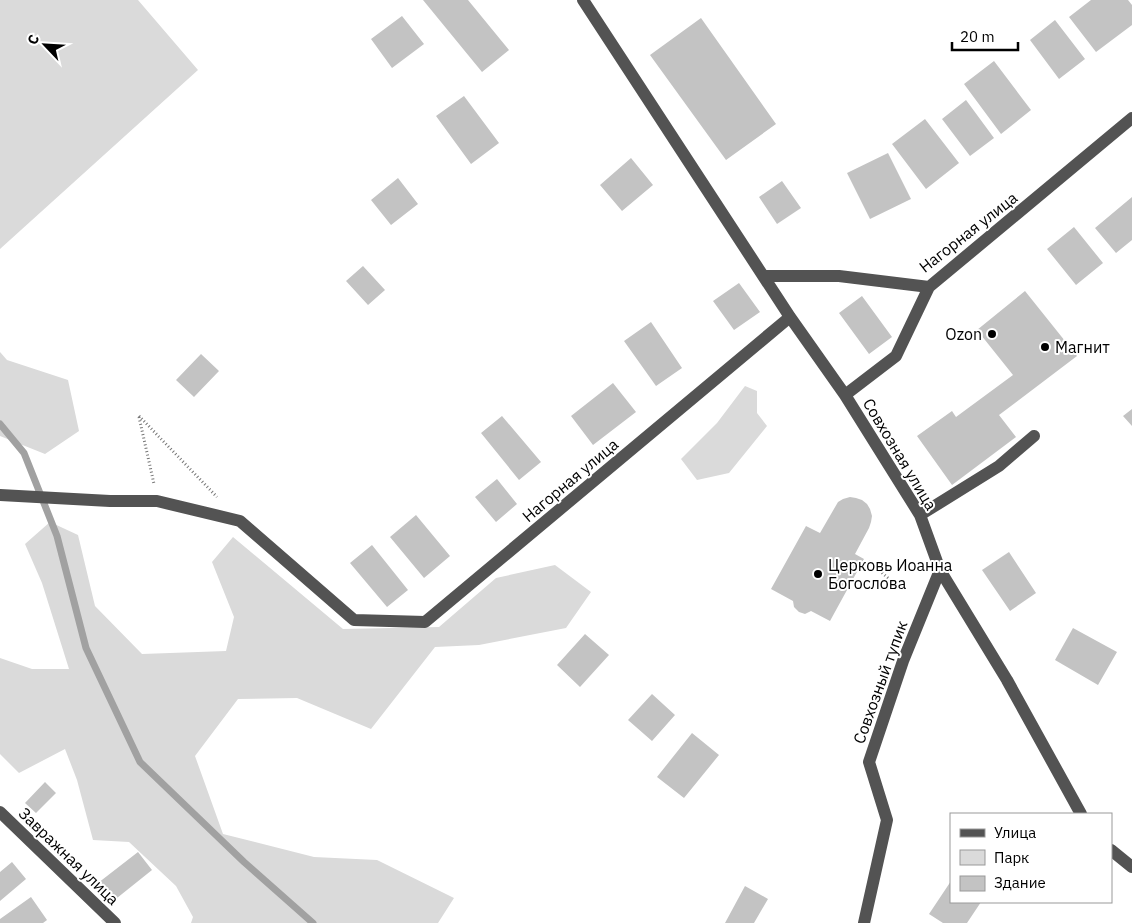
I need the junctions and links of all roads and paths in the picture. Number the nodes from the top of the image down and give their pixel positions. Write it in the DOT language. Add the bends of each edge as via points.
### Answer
graph roads {
  1 [pos="583,0"];
  2 [pos="1132,118"];
  3 [pos="764,276"];
  4 [pos="929,287"];
  5 [pos="790,317"];
  6 [pos="845,395"];
  7 [pos="1034,436"];
  8 [pos="0,495"];
  9 [pos="158,500"];
  10 [pos="220,500"];
  11 [pos="920,515"];
  12 [pos="869,561"];
  13 [pos="940,570"];
  14 [pos="900,588"];
  15 [pos="0,812"];
  16 [pos="1080,813"];
  17 [pos="1112,851"];
  18 [pos="1132,867"];
  19 [pos="115,923"];
  20 [pos="864,923"];
  1 -- 3 [label="street, Совхозная улица"];
  2 -- 4 [label="street, Нагорная улица"];
  3 -- 4 [label="street, Нагорная улица" via="839,276"];
  3 -- 5 [label="street, Совхозная улица"];
  4 -- 6 [label="street" via="896,356"];
  5 -- 6 [label="street, Совхозная улица"];
  5 -- 9 [label="street, Нагорная улица" via="426,622 354,620 240,521"];
  6 -- 11 [label="street, Совхозная улица"];
  7 -- 11 [label="street" via="999,466"];
  8 -- 9 [label="street" via="110,501"];
  9 -- 10 [label="path" via="139,416"];
  11 -- 13 [label="street, Совхозная улица"];
  12 -- 14 [label="path"];
  13 -- 16 [label="street, Совхозная улица" via="1007,680"];
  13 -- 20 [label="street, Совхозный тупик" via="903,661 869,762 887,820"];
  15 -- 19 [label="street, Завражная улица"];
  17 -- 18 [label="street"];
}
